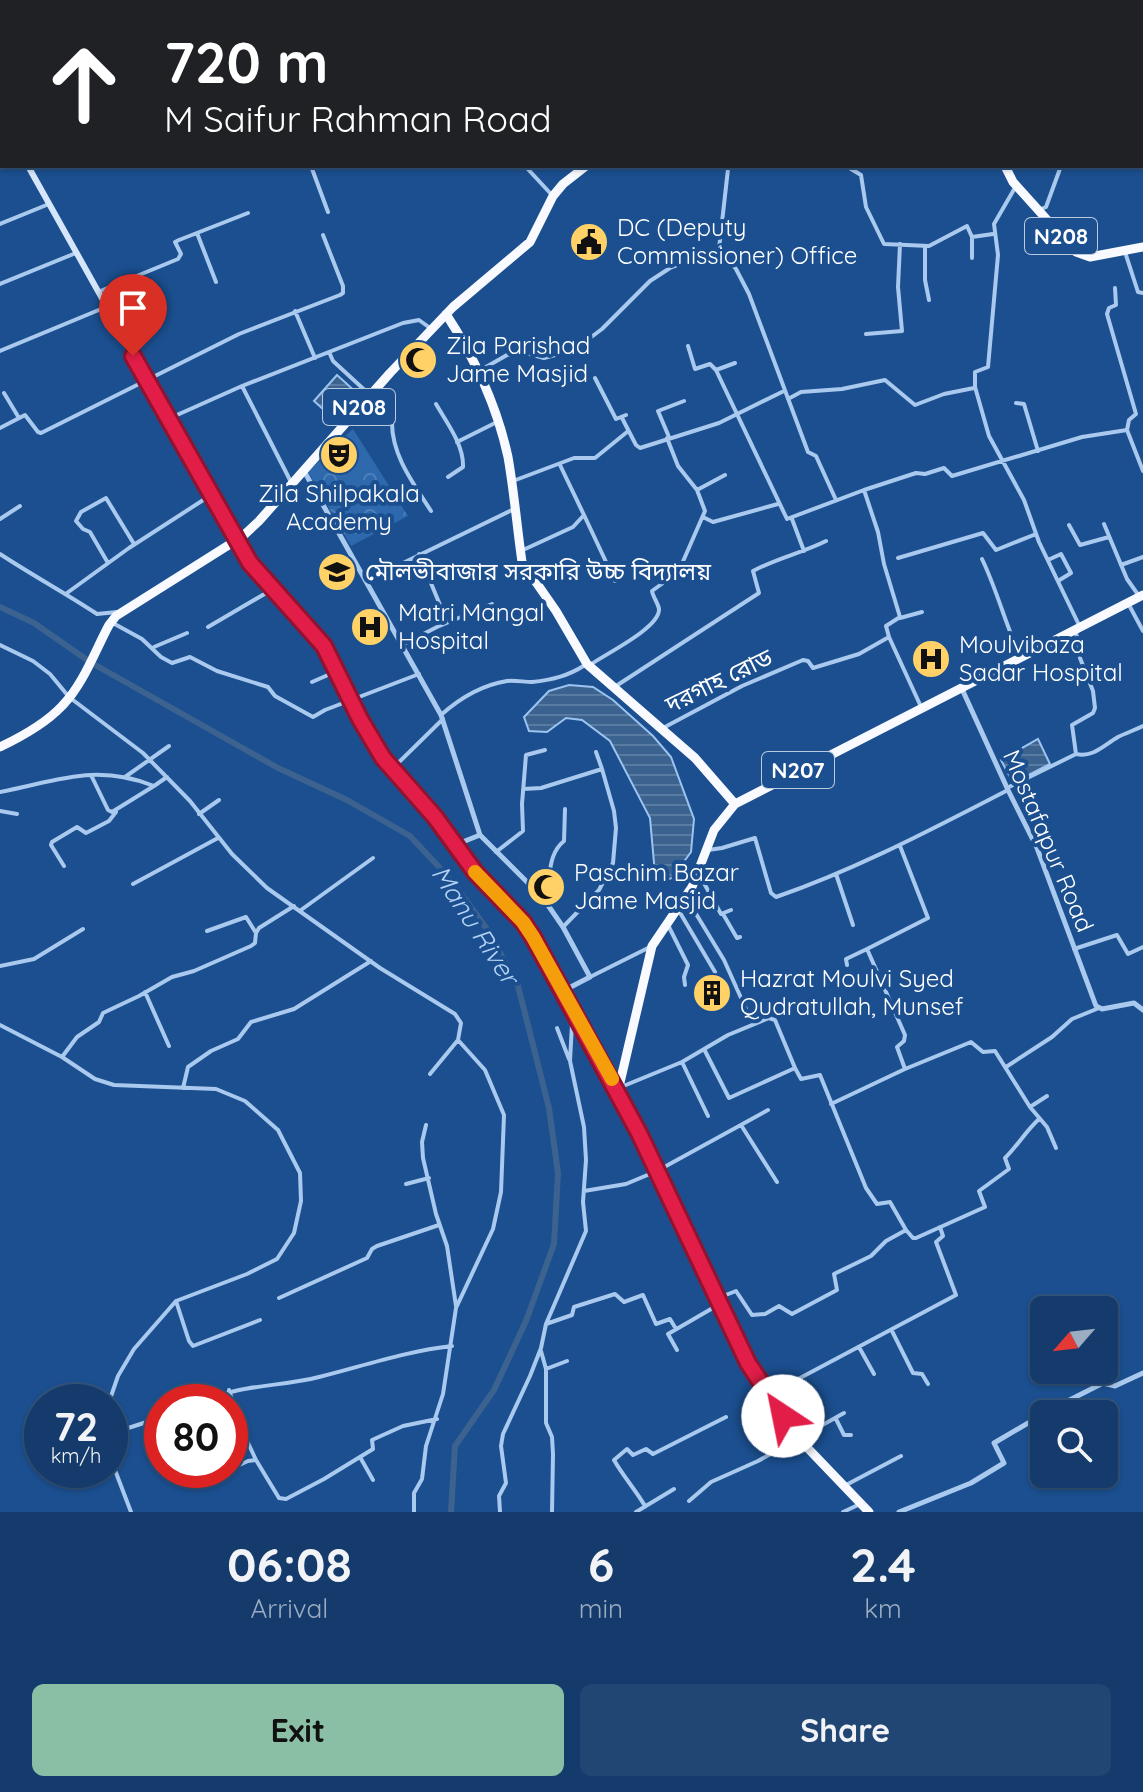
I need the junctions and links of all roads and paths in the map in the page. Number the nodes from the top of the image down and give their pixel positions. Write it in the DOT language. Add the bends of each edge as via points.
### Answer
graph roads {
  1 [pos="29,168"];
  2 [pos="312,168"];
  3 [pos="527,168"];
  4 [pos="583,168"];
  5 [pos="726,168"];
  6 [pos="849,168"];
  7 [pos="1006,168"];
  8 [pos="1060,168"];
  9 [pos="1016,185"];
  10 [pos="553,196"];
  11 [pos="49,204"];
  12 [pos="1039,210"];
  13 [pos="328,212"];
  14 [pos="248,213"];
  15 [pos="0,224"];
  16 [pos="197,233"];
  17 [pos="994,234"];
  18 [pos="323,235"];
  19 [pos="972,237"];
  20 [pos="900,244"];
  21 [pos="925,246"];
  22 [pos="1143,247"];
  23 [pos="719,249"];
  24 [pos="1125,252"];
  25 [pos="76,253"];
  26 [pos="972,258"];
  27 [pos="216,282"];
  28 [pos="0,284"];
  29 [pos="1115,288"];
  30 [pos="98,292"];
  31 [pos="1143,293"];
  32 [pos="929,300"];
  33 [pos="106,307"];
  34 [pos="295,311"];
  35 [pos="446,314"];
  36 [pos="431,330"];
  37 [pos="866,334"];
  38 [pos="688,346"];
  39 [pos="0,351"];
  40 [pos="329,352"];
  41 [pos="315,358"];
  42 [pos="735,363"];
  43 [pos="716,370"];
  44 [pos="479,371"];
  45 [pos="595,378"];
  46 [pos="146,381"];
  47 [pos="242,386"];
  48 [pos="975,387"];
  49 [pos="784,391"];
  50 [pos="4,393"];
  51 [pos="370,395"];
  52 [pos="788,399"];
  53 [pos="684,401"];
  54 [pos="1016,403"];
  55 [pos="436,404"];
  56 [pos="736,416"];
  57 [pos="19,418"];
  58 [pos="168,419"];
  59 [pos="497,422"];
  60 [pos="0,428"];
  61 [pos="1127,430"];
  62 [pos="628,432"];
  63 [pos="668,437"];
  64 [pos="457,442"];
  65 [pos="1038,451"];
  66 [pos="1002,460"];
  67 [pos="560,464"];
  68 [pos="303,470"];
  69 [pos="1143,471"];
  70 [pos="725,475"];
  71 [pos="448,477"];
  72 [pos="511,482"];
  73 [pos="292,484"];
  74 [pos="697,490"];
  75 [pos="864,490"];
  76 [pos="211,495"];
  77 [pos="836,500"];
  78 [pos="778,504"];
  79 [pos="20,506"];
  80 [pos="515,509"];
  81 [pos="431,511"];
  82 [pos="584,515"];
  83 [pos="703,517"];
  84 [pos="0,519"];
  85 [pos="792,519"];
  86 [pos="1104,524"];
  87 [pos="1069,525"];
  88 [pos="1036,534"];
  89 [pos="1109,537"];
  90 [pos="236,540"];
  91 [pos="826,541"];
  92 [pos="134,544"];
  93 [pos="521,551"];
  94 [pos="804,551"];
  95 [pos="0,554"];
  96 [pos="419,554"];
  97 [pos="1143,557"];
  98 [pos="898,558"];
  99 [pos="982,559"];
  100 [pos="1048,560"];
  101 [pos="108,563"];
  102 [pos="1121,565"];
  103 [pos="366,581"];
  104 [pos="615,581"];
  105 [pos="1058,581"];
  106 [pos="273,589"];
  107 [pos="67,593"];
  108 [pos="1141,596"];
  109 [pos="138,603"];
  110 [pos="1128,603"];
  111 [pos="492,604"];
  112 [pos="922,612"];
  113 [pos="900,618"];
  114 [pos="447,622"];
  115 [pos="110,624"];
  116 [pos="208,627"];
  117 [pos="1078,629"];
  118 [pos="1143,631"];
  119 [pos="187,633"];
  120 [pos="889,637"];
  121 [pos="0,645"];
  122 [pos="402,645"];
  123 [pos="154,647"];
  124 [pos="1021,658"];
  125 [pos="588,665"];
  126 [pos="337,671"];
  127 [pos="419,674"];
  128 [pos="312,682"];
  129 [pos="614,687"];
  130 [pos="962,689"];
  131 [pos="71,695"];
  132 [pos="351,701"];
  133 [pos="922,710"];
  134 [pos="442,717"];
  135 [pos="1141,727"];
  136 [pos="663,728"];
  137 [pos="1143,737"];
  138 [pos="169,746"];
  139 [pos="0,747"];
  140 [pos="545,750"];
  141 [pos="596,752"];
  142 [pos="1076,754"];
  143 [pos="151,761"];
  144 [pos="393,768"];
  145 [pos="602,769"];
  146 [pos="90,774"];
  147 [pos="125,777"];
  148 [pos="167,777"];
  149 [pos="154,786"];
  150 [pos="523,789"];
  151 [pos="1007,789"];
  152 [pos="0,792"];
  153 [pos="219,800"];
  154 [pos="735,804"];
  155 [pos="565,809"];
  156 [pos="0,811"];
  157 [pos="116,812"];
  158 [pos="17,814"];
  159 [pos="199,814"];
  160 [pos="480,835"];
  161 [pos="218,838"];
  162 [pos="455,845"];
  163 [pos="900,846"];
  164 [pos="708,850"];
  165 [pos="496,852"];
  166 [pos="373,858"];
  167 [pos="64,866"];
  168 [pos="698,873"];
  169 [pos="836,874"];
  170 [pos="133,884"];
  171 [pos="685,897"];
  172 [pos="543,898"];
  173 [pos="294,906"];
  174 [pos="678,909"];
  175 [pos="731,910"];
  176 [pos="300,911"];
  177 [pos="723,914"];
  178 [pos="667,924"];
  179 [pos="853,925"];
  180 [pos="563,927"];
  181 [pos="83,929"];
  182 [pos="207,931"];
  183 [pos="256,933"];
  184 [pos="740,937"];
  185 [pos="652,946"];
  186 [pos="1143,947"];
  187 [pos="867,949"];
  188 [pos="1074,949"];
  189 [pos="371,961"];
  190 [pos="847,965"];
  191 [pos="0,966"];
  192 [pos="715,972"];
  193 [pos="590,977"];
  194 [pos="685,985"];
  195 [pos="563,991"];
  196 [pos="145,992"];
  197 [pos="1099,1008"];
  198 [pos="573,1009"];
  199 [pos="746,1009"];
  200 [pos="1143,1010"];
  201 [pos="0,1025"];
  202 [pos="557,1028"];
  203 [pos="458,1040"];
  204 [pos="169,1046"];
  205 [pos="704,1049"];
  206 [pos="62,1057"];
  207 [pos="570,1061"];
  208 [pos="682,1062"];
  209 [pos="1006,1067"];
  210 [pos="795,1068"];
  211 [pos="905,1069"];
  212 [pos="430,1074"];
  213 [pos="183,1088"];
  214 [pos="618,1089"];
  215 [pos="1047,1096"];
  216 [pos="831,1104"];
  217 [pos="1030,1107"];
  218 [pos="768,1110"];
  219 [pos="708,1116"];
  220 [pos="1039,1119"];
  221 [pos="426,1125"];
  222 [pos="741,1125"];
  223 [pos="1056,1148"];
  224 [pos="657,1171"];
  225 [pos="429,1178"];
  226 [pos="777,1182"];
  227 [pos="406,1184"];
  228 [pos="584,1191"];
  229 [pos="439,1225"];
  230 [pos="939,1226"];
  231 [pos="906,1230"];
  232 [pos="279,1298"];
  233 [pos="176,1301"];
  234 [pos="719,1301"];
  235 [pos="456,1308"];
  236 [pos="260,1320"];
  237 [pos="546,1324"];
  238 [pos="676,1329"];
  239 [pos="892,1331"];
  240 [pos="452,1346"];
  241 [pos="859,1347"];
  242 [pos="541,1348"];
  243 [pos="677,1350"];
  244 [pos="567,1361"];
  245 [pos="546,1369"];
  246 [pos="1143,1373"];
  247 [pos="874,1374"];
  248 [pos="115,1384"];
  249 [pos="928,1384"];
  250 [pos="248,1388"];
  251 [pos="768,1395"];
  252 [pos="844,1413"];
  253 [pos="726,1417"];
  254 [pos="437,1419"];
  255 [pos="836,1419"];
  256 [pos="851,1435"];
  257 [pos="798,1438"];
  258 [pos="248,1443"];
  259 [pos="901,1456"];
  260 [pos="360,1457"];
  261 [pos="256,1460"];
  262 [pos="248,1461"];
  263 [pos="373,1480"];
  264 [pos="843,1487"];
  265 [pos="122,1488"];
  266 [pos="674,1489"];
  267 [pos="689,1501"];
  268 [pos="861,1504"];
  269 [pos="645,1506"];
  270 [pos="131,1512"];
  271 [pos="414,1512"];
  272 [pos="500,1512"];
  273 [pos="552,1512"];
  274 [pos="636,1512"];
  275 [pos="843,1512"];
  276 [pos="869,1512"];
  277 [pos="899,1512"];
  1 -- 11 [label="main road"];
  2 -- 13 [label="street"];
  3 -- 10 [label="street"];
  4 -- 10 [label="highway, N208"];
  5 -- 23 [label="street"];
  6 -- 20 [label="street" via="861,175 866,207 882,242"];
  7 -- 9 [label="highway, N208"];
  8 -- 12 [label="street" via="1046,207"];
  9 -- 12 [label="highway, N208"];
  9 -- 17 [label="street" via="995,219"];
  10 -- 35 [label="highway, N208" via="530,242"];
  11 -- 15 [label="street"];
  11 -- 25 [label="main road"];
  12 -- 24 [label="highway, N208" via="1076,252 1090,257"];
  14 -- 16 [label="street"];
  16 -- 27 [label="street"];
  16 -- 30 [label="street" via="175,242 178,259"];
  17 -- 19 [label="street"];
  17 -- 48 [label="street" via="998,255 988,367 973,375"];
  18 -- 34 [label="street" via="343,293"];
  19 -- 21 [label="street" via="967,226"];
  19 -- 26 [label="street"];
  20 -- 21 [label="street"];
  20 -- 37 [label="street" via="902,331"];
  21 -- 32 [label="street"];
  22 -- 24 [label="highway, N208"];
  23 -- 44 [label="street" via="650,281 574,350 544,358 522,352 507,355"];
  23 -- 49 [label="street" via="749,294"];
  24 -- 31 [label="street" via="1138,292"];
  25 -- 28 [label="street"];
  25 -- 30 [label="main road"];
  29 -- 61 [label="street" via="1117,303 1107,314 1136,414"];
  30 -- 33 [label="main road"];
  33 -- 39 [label="street"];
  33 -- 46 [label="main road"];
  34 -- 41 [label="street"];
  34 -- 46 [label="street"];
  35 -- 36 [label="highway, N208"];
  35 -- 44 [label="highway"];
  36 -- 40 [label="street" via="414,321"];
  36 -- 51 [label="highway, N208"];
  38 -- 43 [label="street" via="695,369 710,364"];
  40 -- 41 [label="street"];
  40 -- 51 [label="street"];
  41 -- 47 [label="street"];
  42 -- 43 [label="street"];
  43 -- 56 [label="street"];
  44 -- 59 [label="highway"];
  45 -- 62 [label="street" via="616,419 624,417"];
  46 -- 57 [label="street" via="41,433 27,415"];
  46 -- 58 [label="main road"];
  47 -- 58 [label="street"];
  47 -- 73 [label="street"];
  48 -- 52 [label="street" via="915,405 885,380 803,391"];
  48 -- 66 [label="street"];
  49 -- 52 [label="street"];
  49 -- 56 [label="street"];
  50 -- 57 [label="street"];
  51 -- 68 [label="highway, N208"];
  51 -- 81 [label="street" via="392,423 406,472"];
  52 -- 77 [label="street" via="808,452 816,456"];
  53 -- 63 [label="street" via="659,410"];
  54 -- 65 [label="street" via="1024,404"];
  55 -- 64 [label="street"];
  56 -- 63 [label="street"];
  56 -- 78 [label="street"];
  57 -- 60 [label="street"];
  58 -- 76 [label="main road"];
  59 -- 64 [label="street"];
  59 -- 72 [label="highway"];
  61 -- 65 [label="street"];
  61 -- 69 [label="street"];
  62 -- 63 [label="street" via="637,447"];
  62 -- 67 [label="street" via="595,458"];
  63 -- 74 [label="street" via="678,466"];
  64 -- 71 [label="street" via="463,467"];
  65 -- 66 [label="street"];
  66 -- 75 [label="street" via="952,476 942,468"];
  66 -- 88 [label="street"];
  67 -- 72 [label="street"];
  67 -- 82 [label="street"];
  68 -- 73 [label="highway, N208"];
  68 -- 103 [label="street"];
  70 -- 74 [label="street"];
  72 -- 80 [label="highway"];
  73 -- 90 [label="highway, N208"];
  74 -- 83 [label="street"];
  75 -- 77 [label="street"];
  75 -- 113 [label="street"];
  76 -- 90 [label="main road"];
  76 -- 92 [label="street"];
  77 -- 85 [label="street"];
  78 -- 83 [label="street" via="713,522"];
  78 -- 85 [label="street" via="786,519"];
  79 -- 84 [label="street"];
  80 -- 93 [label="highway"];
  80 -- 96 [label="street"];
  82 -- 93 [label="street" via="573,527"];
  82 -- 104 [label="street"];
  83 -- 125 [label="street" via="681,566 652,591 657,617 631,640"];
  85 -- 94 [label="street"];
  86 -- 89 [label="street"];
  87 -- 89 [label="street" via="1080,545"];
  88 -- 98 [label="street" via="996,550 985,533 977,534"];
  88 -- 100 [label="street"];
  89 -- 102 [label="street"];
  90 -- 106 [label="main road"];
  90 -- 109 [label="highway, N208"];
  91 -- 94 [label="street"];
  92 -- 101 [label="street"];
  92 -- 101 [label="street" via="106,498 81,512 76,521 90,532"];
  93 -- 125 [label="highway" via="528,574"];
  94 -- 129 [label="street" via="753,571 759,593"];
  95 -- 107 [label="street"];
  96 -- 103 [label="street"];
  96 -- 114 [label="street"];
  97 -- 102 [label="street"];
  99 -- 124 [label="street"];
  100 -- 105 [label="street"];
  100 -- 105 [label="street" via="1061,554 1071,574"];
  101 -- 107 [label="street"];
  102 -- 108 [label="street"];
  103 -- 122 [label="street"];
  105 -- 117 [label="street"];
  106 -- 116 [label="street"];
  106 -- 126 [label="main road" via="324,646"];
  107 -- 109 [label="street" via="97,614"];
  108 -- 110 [label="highway, N207"];
  109 -- 115 [label="highway, N208"];
  110 -- 117 [label="highway, N207"];
  110 -- 118 [label="street"];
  111 -- 114 [label="street"];
  112 -- 113 [label="street"];
  113 -- 120 [label="street" via="886,626"];
  114 -- 122 [label="street"];
  115 -- 123 [label="street"];
  115 -- 131 [label="highway, N208"];
  117 -- 124 [label="highway, N207"];
  117 -- 142 [label="street" via="1080,658 1095,708 1072,725"];
  119 -- 123 [label="street"];
  120 -- 133 [label="street"];
  120 -- 136 [label="street, দরগাহ রোড" via="859,654 813,668 808,661 793,664"];
  121 -- 131 [label="street" via="33,661"];
  122 -- 127 [label="street"];
  123 -- 132 [label="street" via="172,663 190,657 268,687 305,715 313,717"];
  124 -- 130 [label="highway, N207"];
  125 -- 129 [label="highway"];
  125 -- 134 [label="street" via="556,679 483,688 456,702"];
  126 -- 128 [label="street"];
  126 -- 132 [label="main road"];
  127 -- 132 [label="street"];
  127 -- 134 [label="street"];
  129 -- 136 [label="highway"];
  130 -- 133 [label="highway, N207"];
  130 -- 151 [label="street, Mostafapur Road"];
  131 -- 139 [label="highway, N208" via="61,708"];
  131 -- 143 [label="street"];
  132 -- 144 [label="main road"];
  133 -- 154 [label="highway, N207"];
  134 -- 144 [label="street"];
  134 -- 160 [label="street"];
  135 -- 137 [label="street"];
  135 -- 142 [label="street" via="1095,752"];
  136 -- 154 [label="highway"];
  138 -- 143 [label="street"];
  140 -- 150 [label="street" via="526,755"];
  141 -- 145 [label="street"];
  142 -- 151 [label="street"];
  143 -- 147 [label="street"];
  143 -- 148 [label="street"];
  144 -- 162 [label="main road"];
  145 -- 150 [label="street"];
  145 -- 180 [label="street" via="616,828 613,863 599,890"];
  146 -- 147 [label="street"];
  146 -- 152 [label="street"];
  146 -- 157 [label="street" via="108,810"];
  147 -- 149 [label="street"];
  148 -- 149 [label="street"];
  148 -- 159 [label="street"];
  149 -- 157 [label="street"];
  150 -- 165 [label="street" via="523,831"];
  151 -- 163 [label="street"];
  151 -- 188 [label="street, Mostafapur Road" via="1037,848"];
  153 -- 159 [label="street"];
  154 -- 164 [label="highway, N207" via="714,830"];
  155 -- 172 [label="street" via="564,842 553,856 549,876 558,888"];
  156 -- 158 [label="street"];
  157 -- 167 [label="street" via="86,833 77,827 51,843"];
  159 -- 161 [label="street"];
  160 -- 162 [label="street"];
  160 -- 165 [label="street"];
  161 -- 170 [label="street"];
  161 -- 173 [label="street" via="267,888"];
  162 -- 195 [label="main road" via="523,922"];
  163 -- 169 [label="street"];
  163 -- 187 [label="street" via="928,918"];
  164 -- 168 [label="highway, N207"];
  164 -- 169 [label="street" via="755,838 776,897"];
  165 -- 172 [label="street"];
  166 -- 176 [label="street"];
  168 -- 171 [label="highway, N207"];
  168 -- 177 [label="street"];
  169 -- 179 [label="street"];
  171 -- 174 [label="highway, N207"];
  171 -- 199 [label="street" via="712,937"];
  172 -- 180 [label="street"];
  173 -- 176 [label="street"];
  173 -- 183 [label="street"];
  174 -- 178 [label="highway, N207"];
  174 -- 192 [label="street"];
  175 -- 177 [label="street"];
  176 -- 189 [label="street"];
  177 -- 184 [label="street"];
  178 -- 185 [label="highway, N207"];
  178 -- 194 [label="street" via="688,965"];
  180 -- 193 [label="street"];
  181 -- 191 [label="street" via="34,959"];
  182 -- 183 [label="street" via="246,917"];
  183 -- 196 [label="street" via="251,946"];
  185 -- 193 [label="street"];
  185 -- 214 [label="highway, N207"];
  186 -- 188 [label="street" via="1128,954 1117,935"];
  187 -- 190 [label="street" via="846,959"];
  187 -- 211 [label="street" via="905,1035 897,1047"];
  188 -- 197 [label="street, Mostafapur Road"];
  189 -- 203 [label="street" via="455,1014 461,1023"];
  189 -- 213 [label="street" via="294,1009 251,1022 238,1039 188,1067"];
  193 -- 195 [label="street"];
  195 -- 198 [label="main road"];
  196 -- 204 [label="street"];
  196 -- 206 [label="street" via="103,1013"];
  197 -- 200 [label="street" via="1134,1003"];
  197 -- 209 [label="street" via="1072,1019"];
  198 -- 207 [label="street"];
  198 -- 214 [label="main road"];
  201 -- 206 [label="street"];
  202 -- 207 [label="street"];
  203 -- 212 [label="street"];
  203 -- 235 [label="street" via="495,1088 505,1136 493,1229"];
  205 -- 208 [label="street"];
  205 -- 210 [label="street" via="729,1098"];
  205 -- 210 [label="street" via="756,1022 773,1019"];
  206 -- 213 [label="street" via="114,1085"];
  207 -- 228 [label="street" via="584,1127"];
  208 -- 214 [label="street"];
  208 -- 219 [label="street"];
  209 -- 211 [label="street" via="995,1051 983,1052 971,1042"];
  209 -- 217 [label="street"];
  210 -- 216 [label="street" via="801,1079 820,1075"];
  211 -- 216 [label="street"];
  213 -- 233 [label="street" via="216,1089 245,1101 278,1130 300,1173 301,1201 294,1233 277,1259"];
  214 -- 224 [label="highway"];
  215 -- 217 [label="street"];
  216 -- 231 [label="street" via="866,1188 877,1204 890,1202"];
  217 -- 220 [label="street"];
  218 -- 222 [label="street"];
  220 -- 223 [label="street"];
  220 -- 230 [label="street" via="1005,1158 1009,1169 979,1191 985,1207"];
  221 -- 225 [label="street" via="422,1142"];
  222 -- 224 [label="street"];
  222 -- 226 [label="street"];
  224 -- 228 [label="street" via="626,1184"];
  224 -- 234 [label="highway"];
  225 -- 227 [label="street"];
  225 -- 229 [label="street"];
  228 -- 237 [label="street" via="586,1231"];
  229 -- 232 [label="street" via="373,1248 367,1258"];
  229 -- 235 [label="street"];
  230 -- 231 [label="street" via="913,1238"];
  230 -- 239 [label="street" via="943,1236 936,1242 956,1295"];
  231 -- 234 [label="street" via="834,1274 837,1290 792,1314 779,1306 752,1315 736,1291"];
  233 -- 236 [label="street" via="193,1346"];
  233 -- 248 [label="street" via="134,1349"];
  234 -- 238 [label="street"];
  234 -- 251 [label="highway"];
  235 -- 240 [label="street"];
  237 -- 238 [label="street" via="573,1315 574,1307 615,1294 624,1302 643,1295 656,1324 670,1319"];
  237 -- 242 [label="street"];
  238 -- 243 [label="street" via="668,1336"];
  239 -- 241 [label="street"];
  239 -- 249 [label="street" via="914,1374 922,1374"];
  240 -- 250 [label="street"];
  240 -- 254 [label="street"];
  241 -- 247 [label="street"];
  241 -- 251 [label="street"];
  242 -- 245 [label="street"];
  242 -- 272 [label="street" via="503,1434 506,1483 499,1496"];
  244 -- 245 [label="street"];
  245 -- 273 [label="street"];
  246 -- 277 [label="street" via="1115,1386 1103,1383 1042,1415 994,1443 1004,1463 971,1483"];
  251 -- 257 [label="highway"];
  252 -- 255 [label="street"];
  253 -- 269 [label="street" via="655,1454 645,1449 633,1455 627,1449 616,1456"];
  254 -- 260 [label="street" via="384,1434"];
  254 -- 271 [label="street" via="414,1493"];
  255 -- 256 [label="street" via="844,1435"];
  255 -- 257 [label="street"];
  257 -- 264 [label="highway"];
  257 -- 267 [label="street" via="711,1482"];
  258 -- 261 [label="street"];
  259 -- 264 [label="street"];
  260 -- 261 [label="street" via="282,1500"];
  260 -- 263 [label="street"];
  261 -- 262 [label="street"];
  264 -- 268 [label="highway"];
  265 -- 270 [label="street"];
  266 -- 269 [label="street"];
  268 -- 275 [label="street"];
  268 -- 276 [label="highway"];
  269 -- 274 [label="street"];
}
